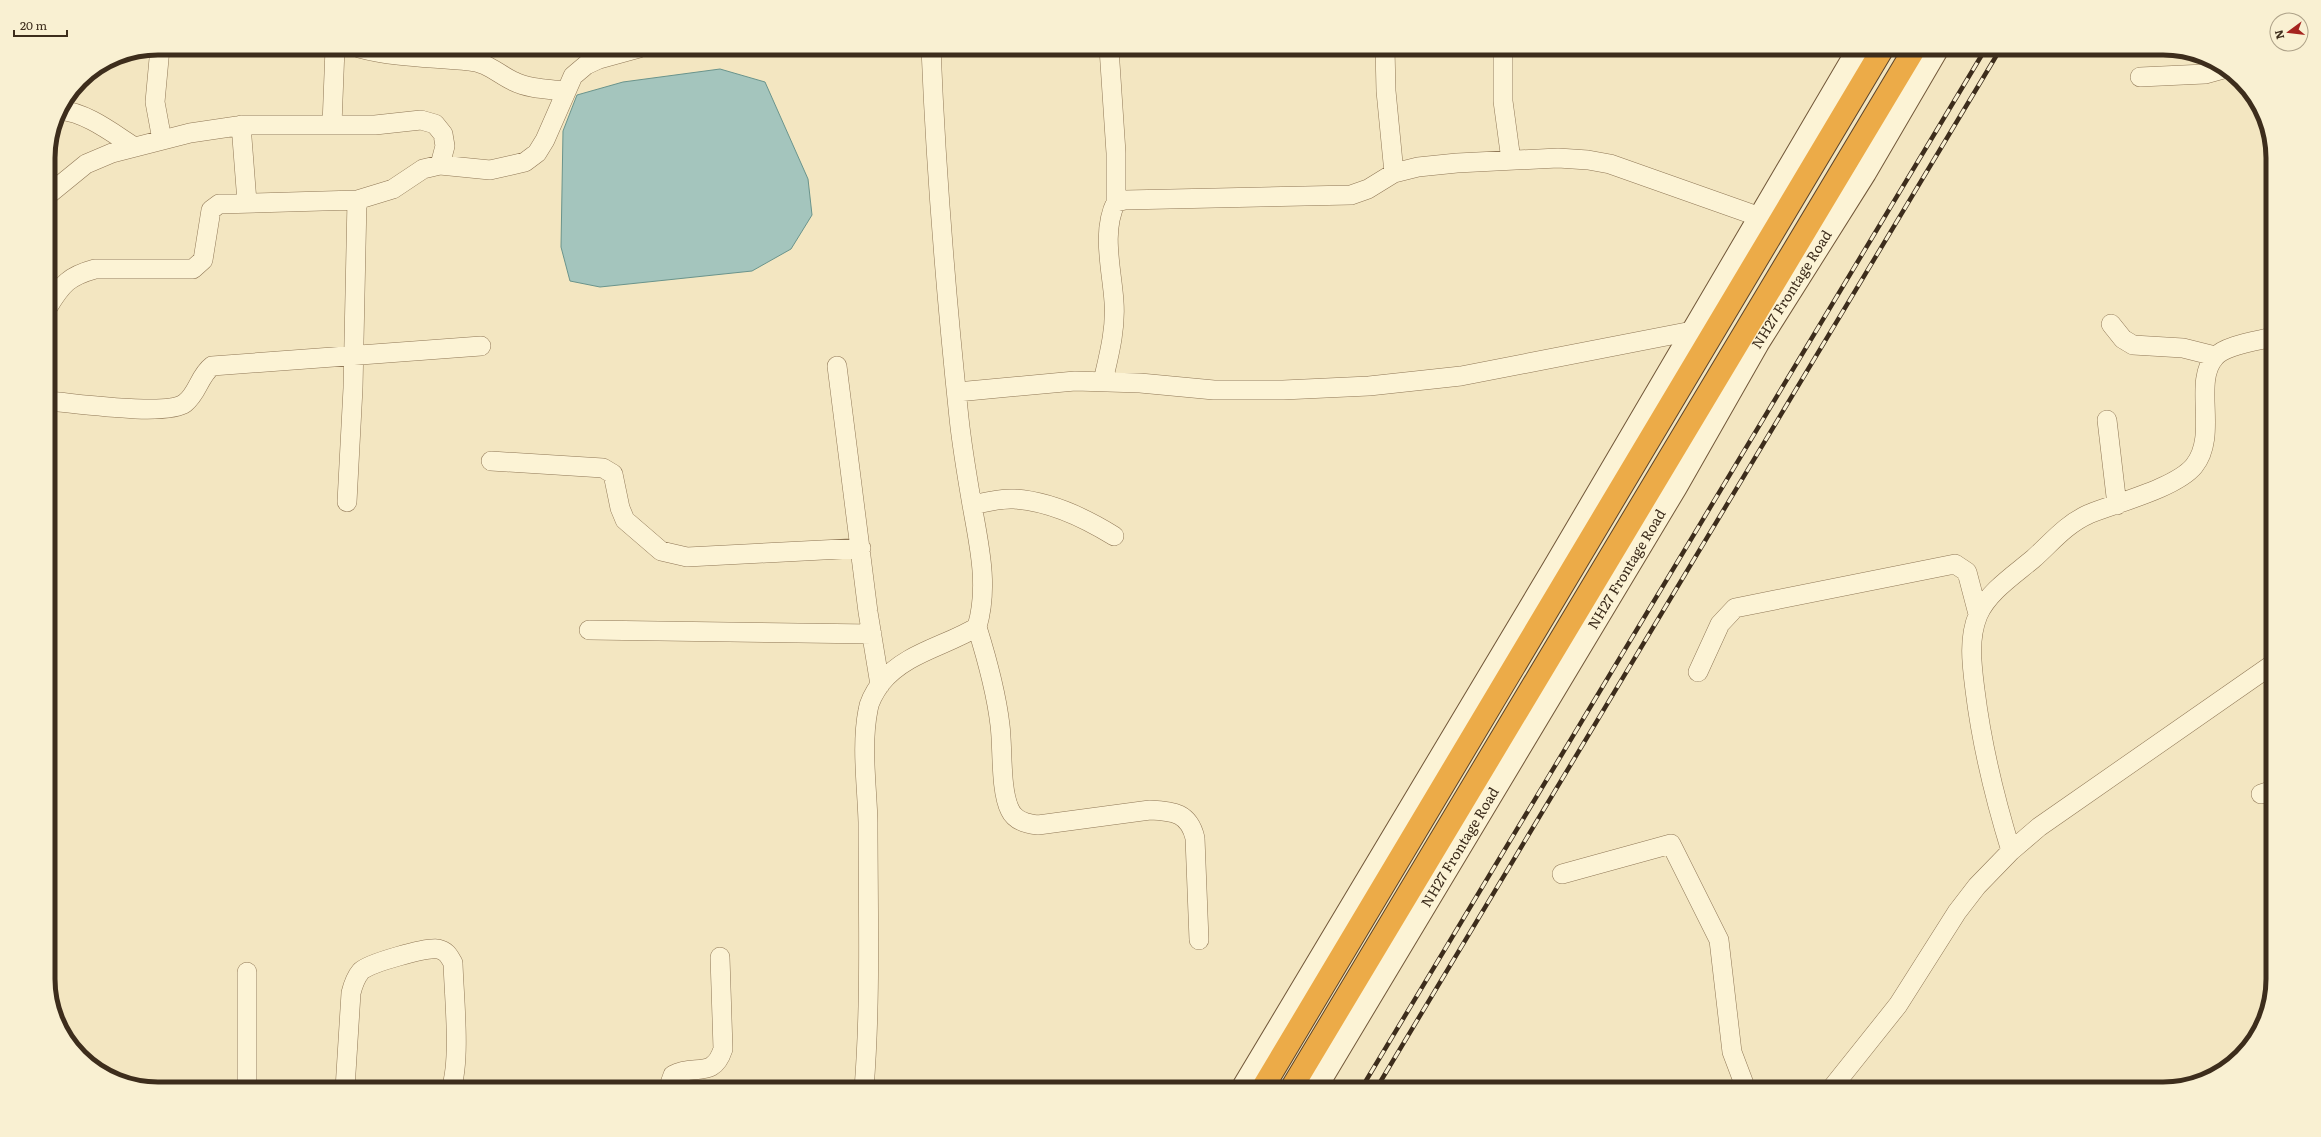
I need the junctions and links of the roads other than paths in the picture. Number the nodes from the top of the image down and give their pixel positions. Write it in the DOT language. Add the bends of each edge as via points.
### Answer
graph roads {
  1 [pos="159,55"];
  2 [pos="335,55"];
  3 [pos="390,55"];
  4 [pos="614,55"];
  5 [pos="931,55"];
  6 [pos="1109,55"];
  7 [pos="1385,55"];
  8 [pos="1503,55"];
  9 [pos="1855,55"];
  10 [pos="1879,55"];
  11 [pos="1911,55"];
  12 [pos="1934,55"];
  13 [pos="2217,71"];
  14 [pos="2140,77"];
  15 [pos="565,91"];
  16 [pos="67,111"];
  17 [pos="241,125"];
  18 [pos="332,125"];
  19 [pos="162,140"];
  20 [pos="133,146"];
  21 [pos="1510,160"];
  22 [pos="440,166"];
  23 [pos="1394,173"];
  24 [pos="55,189"];
  25 [pos="357,200"];
  26 [pos="247,202"];
  27 [pos="1116,202"];
  28 [pos="1760,217"];
  29 [pos="55,297"];
  30 [pos="2111,324"];
  31 [pos="1692,331"];
  32 [pos="2266,339"];
  33 [pos="481,346"];
  34 [pos="354,355"];
  35 [pos="2215,356"];
  36 [pos="837,366"];
  37 [pos="1103,381"];
  38 [pos="957,392"];
  39 [pos="55,402"];
  40 [pos="2107,420"];
  41 [pos="491,461"];
  42 [pos="347,502"];
  43 [pos="972,505"];
  44 [pos="2117,505"];
  45 [pos="1114,536"];
  46 [pos="861,548"];
  47 [pos="1978,614"];
  48 [pos="977,627"];
  49 [pos="590,630"];
  50 [pos="872,634"];
  51 [pos="2266,669"];
  52 [pos="1698,672"];
  53 [pos="880,685"];
  54 [pos="2011,851"];
  55 [pos="1562,874"];
  56 [pos="1199,940"];
  57 [pos="720,957"];
  58 [pos="247,972"];
  59 [pos="247,1082"];
  60 [pos="345,1082"];
  61 [pos="453,1082"];
  62 [pos="670,1082"];
  63 [pos="864,1082"];
  64 [pos="1246,1082"];
  65 [pos="1266,1082"];
  66 [pos="1295,1082"];
  67 [pos="1319,1082"];
  68 [pos="1743,1082"];
  69 [pos="1837,1082"];
  1 -- 19 [label="street" via="155,102"];
  2 -- 18 [label="street"];
  3 -- 15 [label="street" via="470,60 486,65 524,85"];
  4 -- 15 [label="street" via="586,65 573,76"];
  5 -- 38 [label="street" via="944,273"];
  6 -- 27 [label="street" via="1116,153"];
  7 -- 23 [label="street"];
  8 -- 21 [label="street" via="1503,101"];
  9 -- 28 [label="street"];
  10 -- 65 [label="highway"];
  11 -- 66 [label="highway"];
  12 -- 67 [label="street, NH27 Frontage Road" via="1865,173 1758,343 1672,494"];
  13 -- 14 [label="street" via="2205,74"];
  15 -- 22 [label="street" via="545,140 537,153 525,162 490,170"];
  16 -- 20 [label="street" via="96,122"];
  17 -- 18 [label="street"];
  17 -- 19 [label="street"];
  17 -- 26 [label="street"];
  18 -- 22 [label="street" via="421,120 435,124 443,134 445,146"];
  19 -- 20 [label="street"];
  20 -- 24 [label="street" via="86,164"];
  21 -- 23 [label="street" via="1418,167"];
  21 -- 28 [label="street" via="1558,158 1610,164"];
  22 -- 25 [label="street" via="423,169 393,189"];
  23 -- 27 [label="street" via="1368,189 1351,195"];
  25 -- 26 [label="street"];
  25 -- 34 [label="street"];
  26 -- 29 [label="street" via="219,204 211,210 203,260 193,268 95,269 80,273 66,281"];
  27 -- 37 [label="street" via="1110,223 1113,338"];
  28 -- 31 [label="street"];
  30 -- 35 [label="street" via="2123,339 2133,345 2183,348"];
  31 -- 37 [label="street" via="1461,376 1369,386 1214,390"];
  31 -- 64 [label="street"];
  32 -- 35 [label="street" via="2249,342"];
  33 -- 34 [label="street"];
  34 -- 39 [label="street" via="212,366 205,372 193,396 184,404 173,408"];
  34 -- 42 [label="street"];
  35 -- 44 [label="street" via="2208,369 2206,431 2204,447 2197,462 2182,476"];
  36 -- 46 [label="street"];
  37 -- 38 [label="street"];
  38 -- 43 [label="street"];
  40 -- 44 [label="street"];
  41 -- 46 [label="street" via="603,468 613,474 625,520 661,551 673,555 687,557"];
  43 -- 45 [label="street" via="999,499 1027,501 1077,516"];
  43 -- 48 [label="street" via="981,556 983,589 982,611"];
  44 -- 47 [label="street" via="2088,514 2072,524 1996,590"];
  46 -- 50 [label="street"];
  47 -- 52 [label="street" via="1967,572 1955,564 1735,608 1720,624"];
  47 -- 54 [label="street" via="1971,645 1976,703 1990,782"];
  48 -- 53 [label="street" via="958,639 908,660 891,672"];
  48 -- 56 [label="street" via="997,698 1006,795 1010,811 1024,823 1038,825 1150,810 1168,811 1181,816 1192,826 1195,838"];
  49 -- 50 [label="street"];
  50 -- 53 [label="street"];
  51 -- 54 [label="street" via="2039,827"];
  53 -- 63 [label="street" via="868,709 866,733 868,965"];
  54 -- 69 [label="street" via="1977,886 1957,912 1898,1005"];
  55 -- 68 [label="street" via="1671,844 1719,940 1732,1052"];
  57 -- 62 [label="street" via="723,1049 719,1060 708,1069 680,1070 673,1075"];
  58 -- 59 [label="street"];
  60 -- 61 [label="street" via="351,993 355,979 362,970 377,964 417,951 438,949 447,953 453,963"];
}
